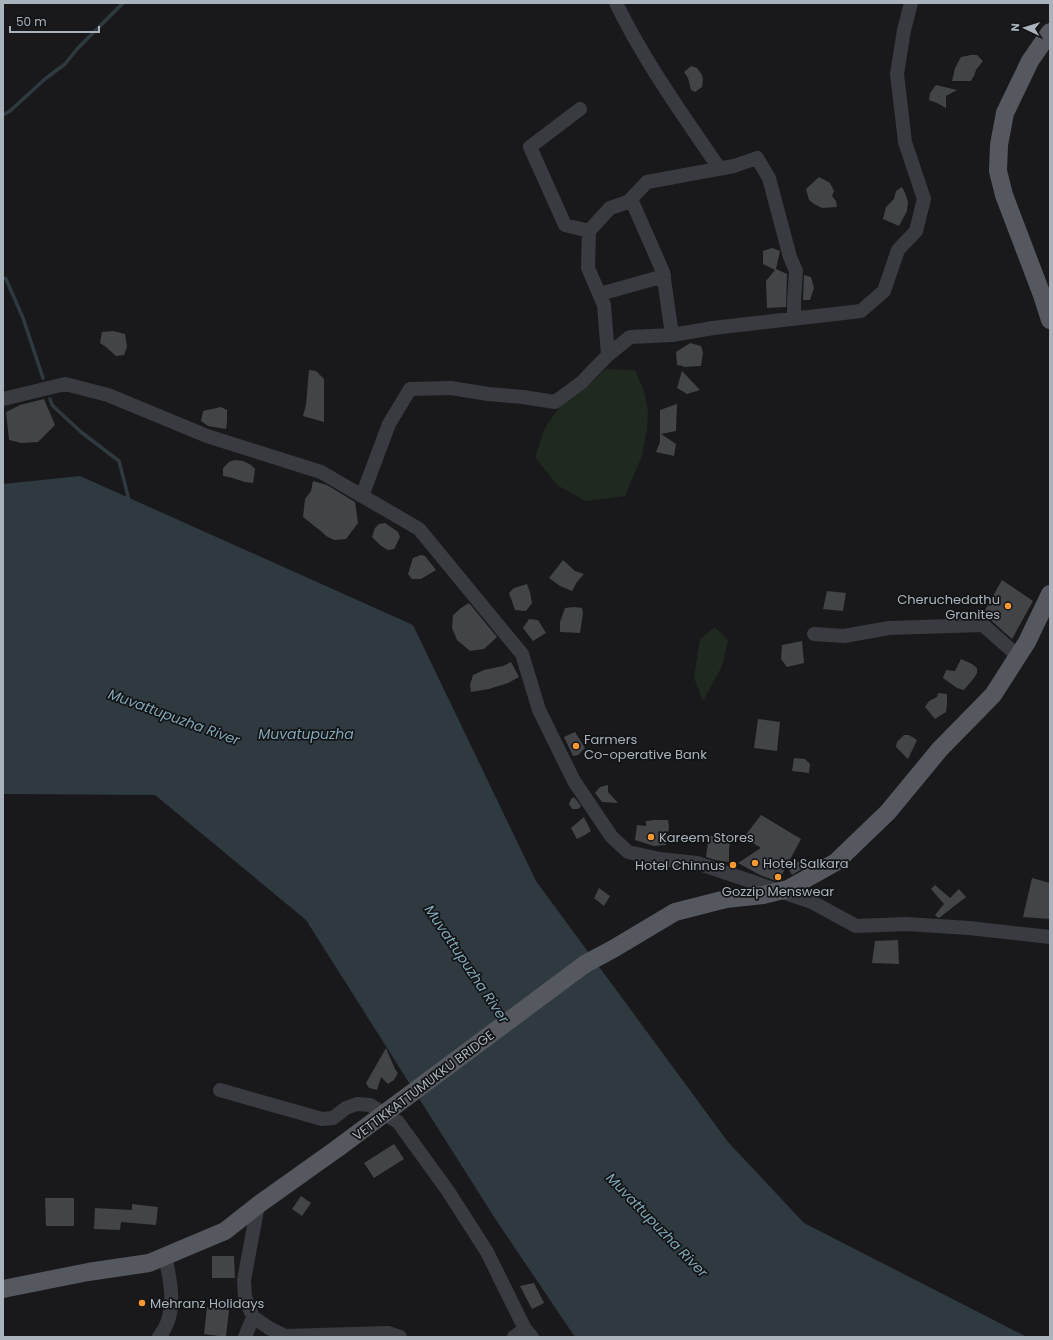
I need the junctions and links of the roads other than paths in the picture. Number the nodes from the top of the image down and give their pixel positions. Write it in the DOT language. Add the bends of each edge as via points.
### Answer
graph roads {
  1 [pos="616,3"];
  2 [pos="911,3"];
  3 [pos="1050,32"];
  4 [pos="580,109"];
  5 [pos="719,168"];
  6 [pos="631,199"];
  7 [pos="589,231"];
  8 [pos="664,276"];
  9 [pos="600,294"];
  10 [pos="794,319"];
  11 [pos="1050,320"];
  12 [pos="672,335"];
  13 [pos="608,355"];
  14 [pos="3,399"];
  15 [pos="362,496"];
  16 [pos="1050,594"];
  17 [pos="814,634"];
  18 [pos="1018,656"];
  19 [pos="778,891"];
  20 [pos="1050,937"];
  21 [pos="220,1090"];
  22 [pos="258,1205"];
  23 [pos="166,1256"];
  24 [pos="3,1289"];
  25 [pos="253,1317"];
  26 [pos="524,1334"];
  27 [pos="159,1337"];
  28 [pos="245,1337"];
  29 [pos="285,1337"];
  30 [pos="400,1337"];
  1 -- 5 [label="street" via="658,76"];
  2 -- 10 [label="street" via="896,74 905,142 924,199 916,231 898,250 884,291 861,311"];
  3 -- 11 [label="main road" via="1030,61 1004,113 998,170 1004,194"];
  4 -- 7 [label="street" via="530,147 565,225"];
  5 -- 6 [label="street" via="647,182"];
  5 -- 10 [label="street" via="757,158 769,178 796,271"];
  6 -- 7 [label="street" via="610,208"];
  6 -- 8 [label="street"];
  7 -- 9 [label="street" via="588,268"];
  8 -- 9 [label="street"];
  8 -- 12 [label="street"];
  9 -- 13 [label="street" via="604,305"];
  10 -- 12 [label="street"];
  12 -- 13 [label="street" via="630,337"];
  13 -- 15 [label="street" via="582,382 555,402 451,388 410,390 389,424"];
  14 -- 15 [label="street" via="65,384 108,395 207,436 321,472"];
  15 -- 19 [label="street" via="419,529 522,654 539,710 574,781 612,836 628,852 697,863"];
  16 -- 18 [label="main road, VETTIKKATTUMUKKU BRIDGE"];
  17 -- 18 [label="street" via="844,636 889,628 983,625"];
  18 -- 19 [label="main road, VETTIKKATTUMUKKU BRIDGE" via="994,695 940,749 888,812 836,862 788,889"];
  19 -- 20 [label="street" via="812,902 856,926 906,924"];
  19 -- 22 [label="main road, VETTIKKATTUMUKKU BRIDGE, bridge" via="726,899 675,912 585,964"];
  21 -- 26 [label="street" via="322,1119 333,1118 346,1108 357,1104 370,1105 398,1122 448,1191 487,1252"];
  22 -- 23 [label="main road, VETTIKKATTUMUKKU BRIDGE" via="225,1231"];
  22 -- 25 [label="street" via="244,1280 245,1297"];
  23 -- 24 [label="main road, VETTIKKATTUMUKKU BRIDGE" via="149,1263"];
  23 -- 27 [label="street" via="172,1288 170,1316"];
  25 -- 28 [label="street"];
  25 -- 29 [label="street"];
  29 -- 30 [label="street" via="388,1334"];
}
